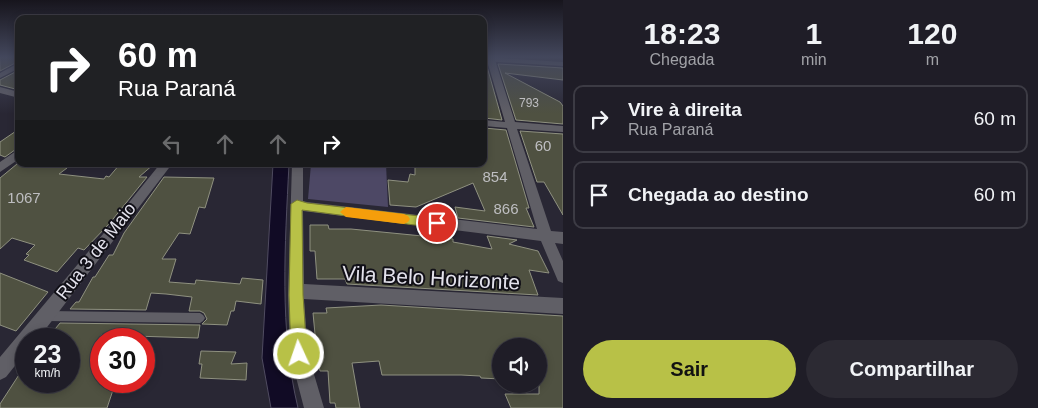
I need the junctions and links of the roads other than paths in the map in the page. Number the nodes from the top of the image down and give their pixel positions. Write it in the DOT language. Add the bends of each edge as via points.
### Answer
graph roads {
  1 [pos="494,76"];
  2 [pos="0,90"];
  3 [pos="15,94"];
  4 [pos="487,123"];
  5 [pos="512,126"];
  6 [pos="563,129"];
  7 [pos="15,156"];
  8 [pos="163,167"];
  9 [pos="297,167"];
  10 [pos="0,168"];
  11 [pos="297,204"];
  12 [pos="547,236"];
  13 [pos="563,238"];
  14 [pos="563,276"];
  15 [pos="296,292"];
  16 [pos="563,306"];
  17 [pos="45,316"];
  18 [pos="200,318"];
  19 [pos="35,328"];
  20 [pos="15,353"];
  21 [pos="0,371"];
  22 [pos="314,408"];
  1 -- 5 [label="street"];
  2 -- 3 [label="street"];
  4 -- 5 [label="street"];
  5 -- 6 [label="street"];
  5 -- 12 [label="street"];
  7 -- 10 [label="street"];
  8 -- 17 [label="street, Rua 3 de Maio"];
  9 -- 11 [label="street"];
  11 -- 12 [label="street"];
  11 -- 15 [label="street"];
  12 -- 13 [label="street"];
  12 -- 14 [label="street"];
  15 -- 16 [label="street, Vila Belo Horizonte"];
  15 -- 22 [label="street" via="299,354"];
  17 -- 18 [label="lane"];
  17 -- 19 [label="street, Rua 3 de Maio"];
  20 -- 21 [label="street, Rua 3 de Maio"];
}
